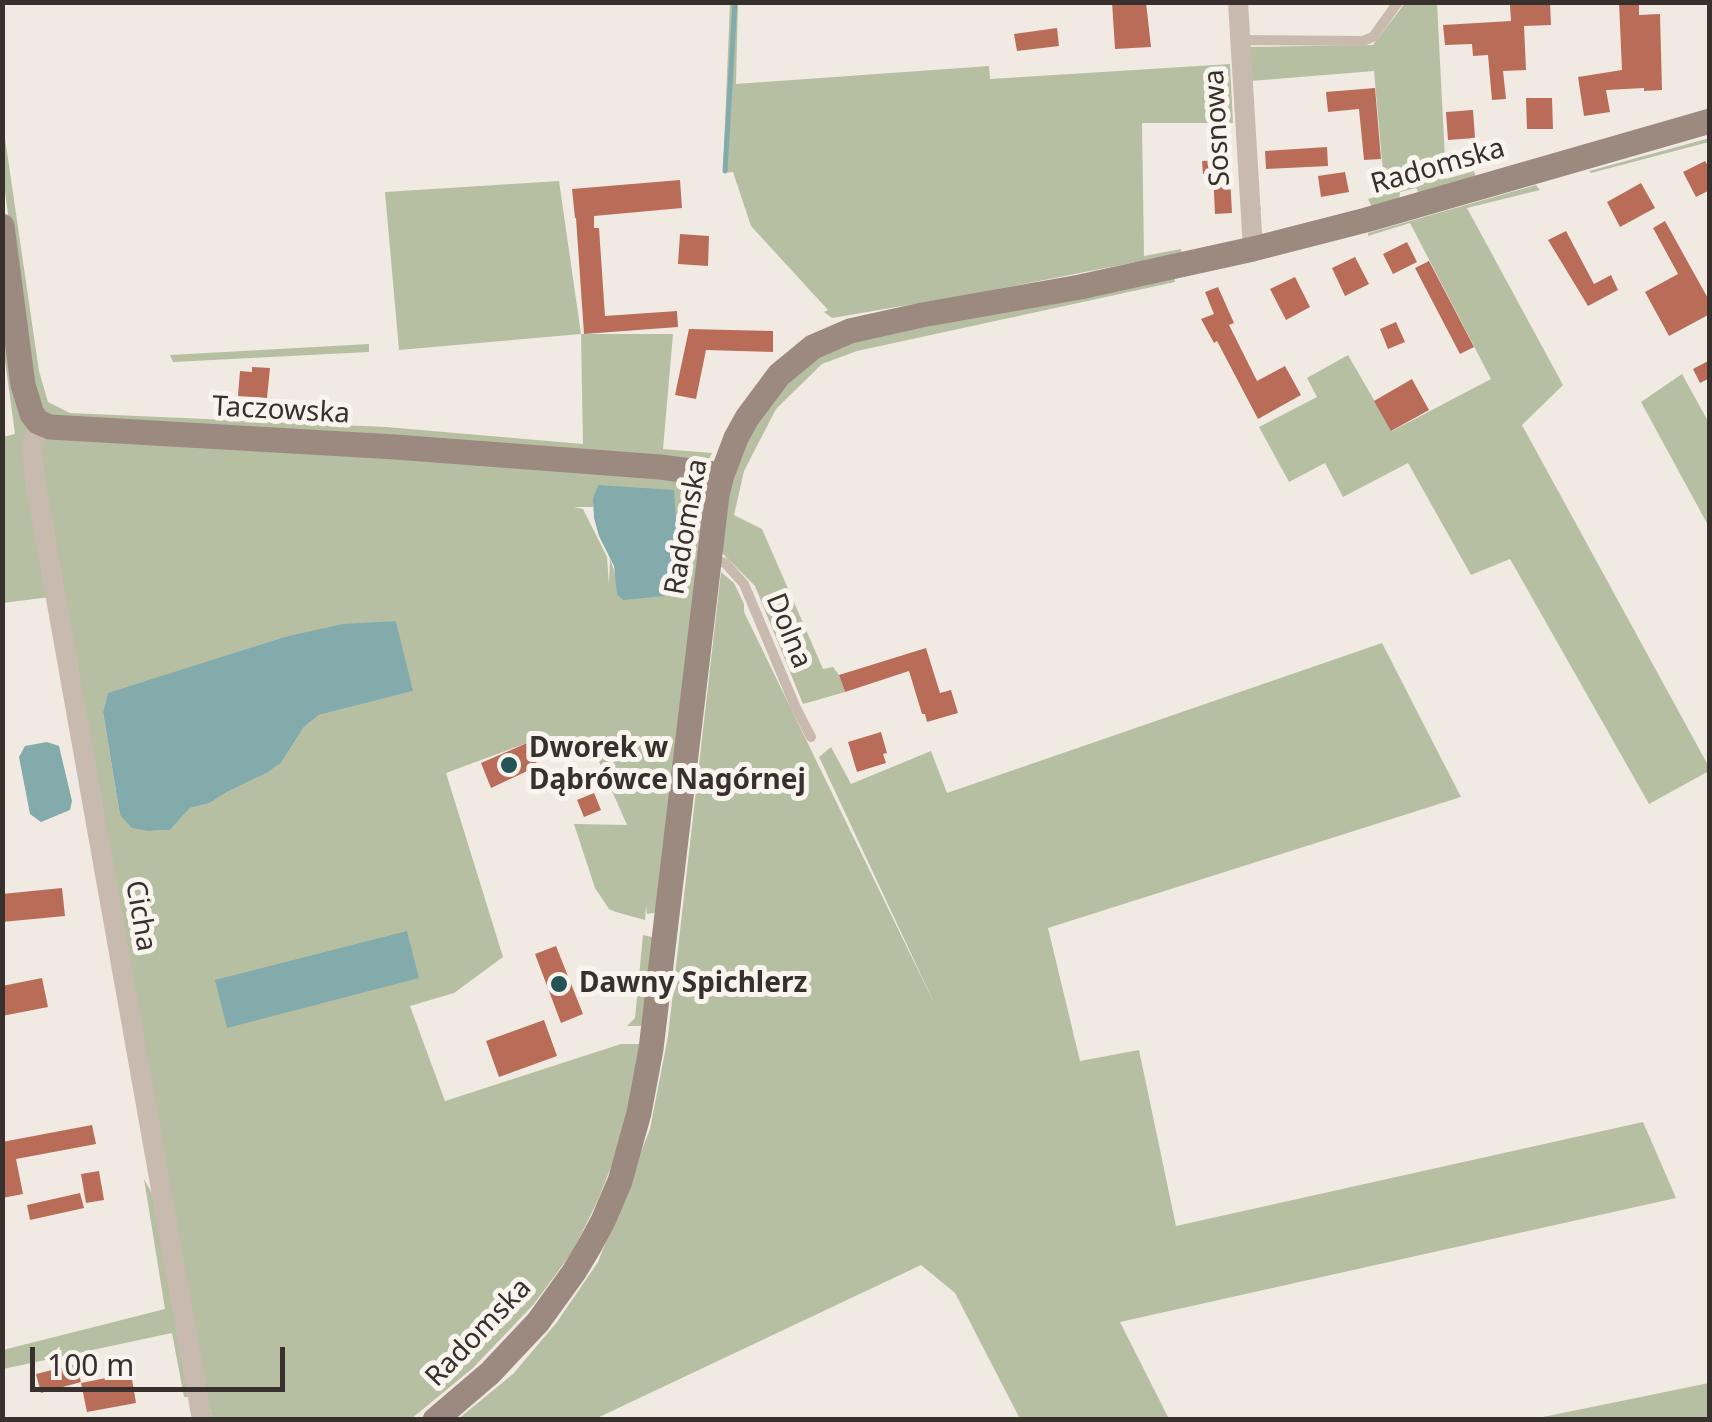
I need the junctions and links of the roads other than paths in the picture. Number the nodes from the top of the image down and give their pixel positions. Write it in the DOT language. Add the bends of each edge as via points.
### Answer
graph roads {
  1 [pos="1238,2"];
  2 [pos="1398,2"];
  3 [pos="1240,40"];
  4 [pos="1710,120"];
  5 [pos="2,226"];
  6 [pos="1253,249"];
  7 [pos="38,422"];
  8 [pos="722,474"];
  9 [pos="709,558"];
  10 [pos="811,737"];
  11 [pos="202,1420"];
  12 [pos="435,1420"];
  1 -- 3 [label="street, Sosnowa"];
  2 -- 3 [label="lane" via="1374,37 1362,41"];
  3 -- 6 [label="street, Sosnowa"];
  4 -- 6 [label="street, Radomska"];
  5 -- 7 [label="street" via="23,385"];
  6 -- 8 [label="street, Radomska" via="832,337 780,375 747,418"];
  7 -- 8 [label="street, Taczowska" via="63,430 395,447"];
  7 -- 11 [label="street, Cicha" via="35,480"];
  8 -- 9 [label="street, Radomska"];
  9 -- 10 [label="lane, Dolna" via="725,562 744,584"];
  9 -- 12 [label="street, Radomska" via="651,1049 631,1147 603,1222 556,1298 514,1348"];
}
